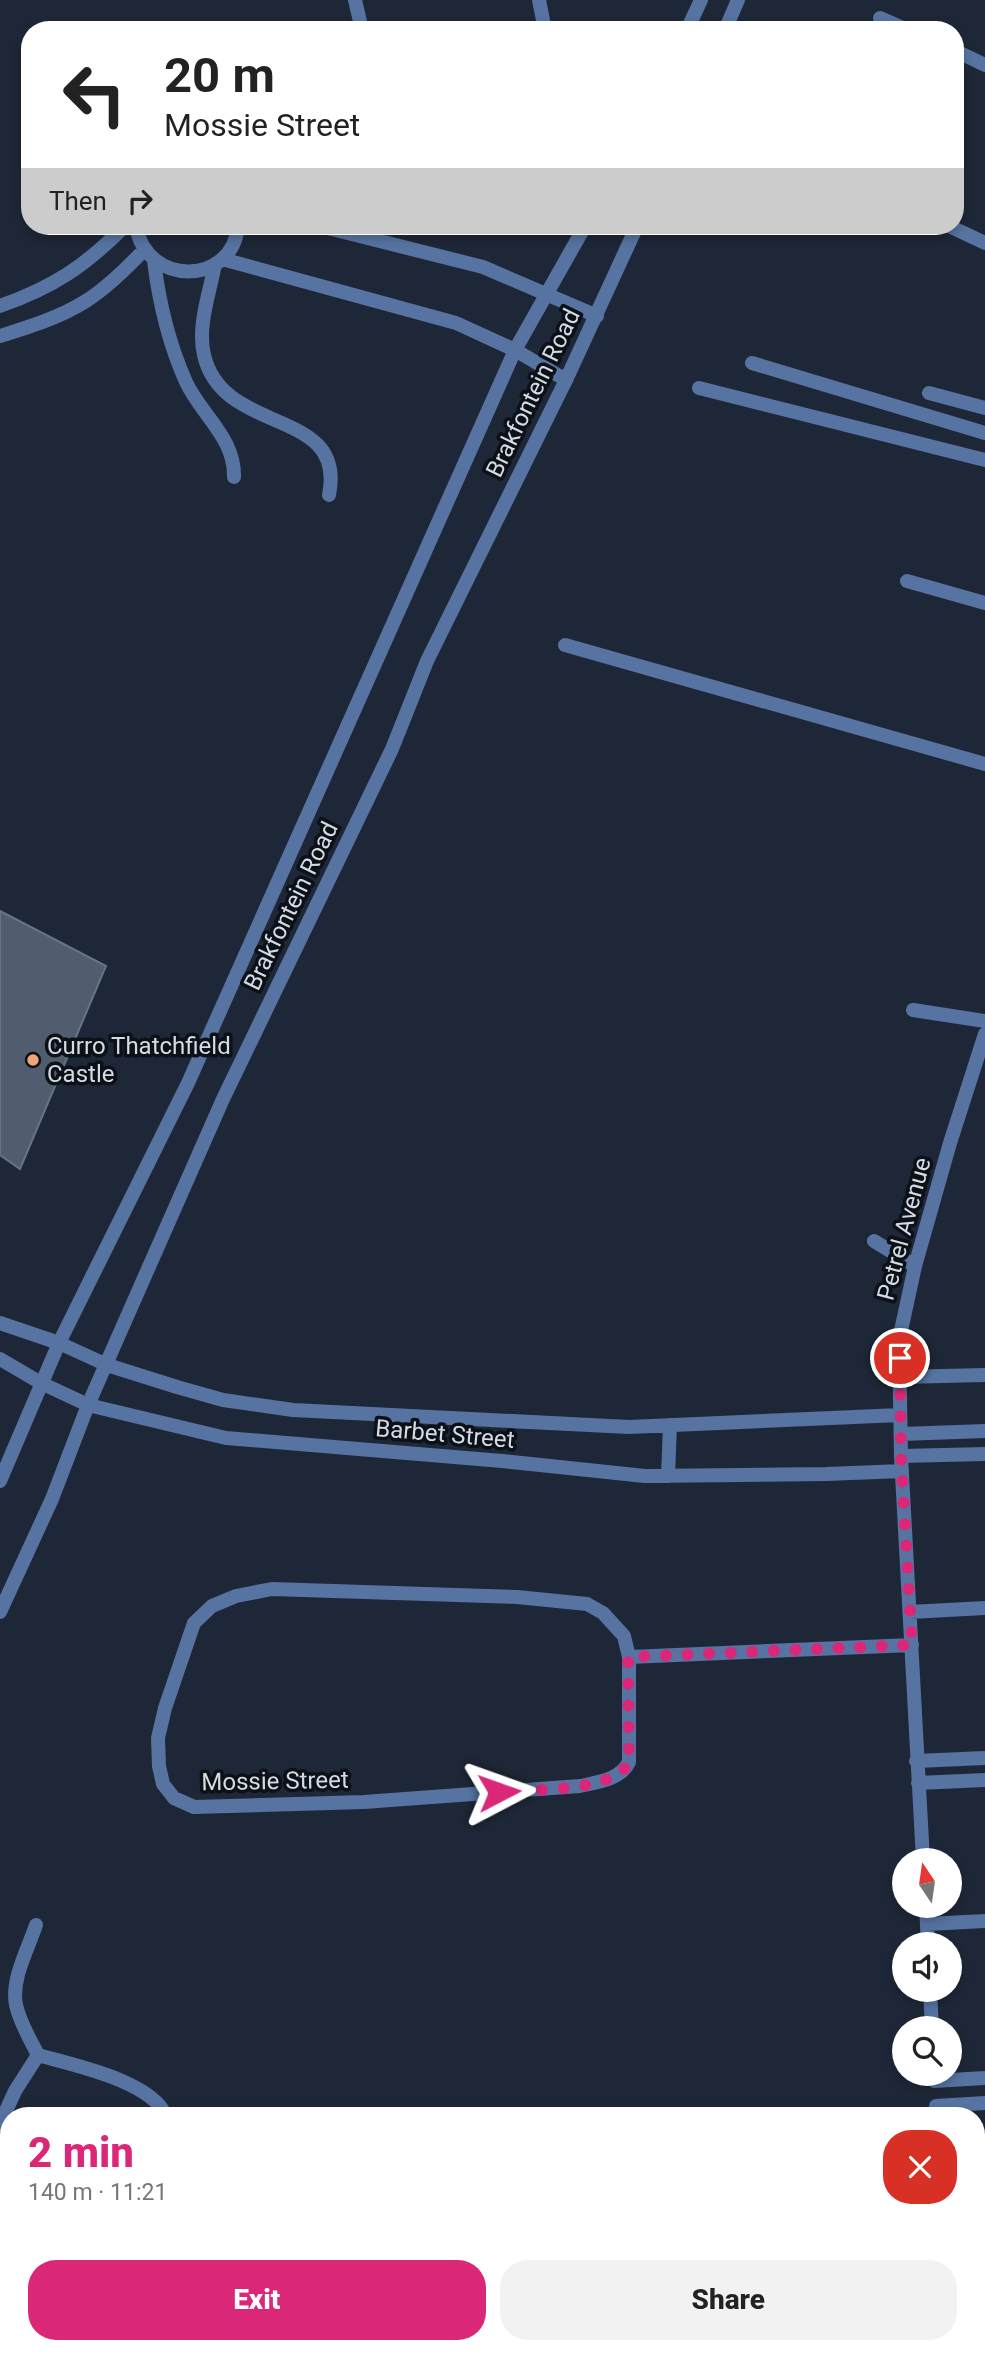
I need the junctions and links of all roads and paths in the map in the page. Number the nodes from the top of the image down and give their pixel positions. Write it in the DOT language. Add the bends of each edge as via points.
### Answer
graph roads {
  1 [pos="355,0"];
  2 [pos="539,0"];
  3 [pos="701,0"];
  4 [pos="738,0"];
  5 [pos="880,18"];
  6 [pos="360,21"];
  7 [pos="543,21"];
  8 [pos="691,21"];
  9 [pos="728,21"];
  10 [pos="887,21"];
  11 [pos="964,55"];
  12 [pos="985,65"];
  13 [pos="964,233"];
  14 [pos="116,235"];
  15 [pos="138,235"];
  16 [pos="235,235"];
  17 [pos="356,235"];
  18 [pos="580,235"];
  19 [pos="633,235"];
  20 [pos="985,243"];
  21 [pos="149,255"];
  22 [pos="219,262"];
  23 [pos="546,294"];
  24 [pos="0,306"];
  25 [pos="597,316"];
  26 [pos="0,336"];
  27 [pos="515,350"];
  28 [pos="752,363"];
  29 [pos="566,380"];
  30 [pos="699,388"];
  31 [pos="929,393"];
  32 [pos="985,408"];
  33 [pos="985,433"];
  34 [pos="985,460"];
  35 [pos="234,477"];
  36 [pos="329,495"];
  37 [pos="906,581"];
  38 [pos="985,603"];
  39 [pos="565,645"];
  40 [pos="985,764"];
  41 [pos="913,1010"];
  42 [pos="985,1021"];
  43 [pos="985,1034"];
  44 [pos="874,1241"];
  45 [pos="915,1266"];
  46 [pos="0,1323"];
  47 [pos="59,1343"];
  48 [pos="0,1359"];
  49 [pos="107,1365"];
  50 [pos="985,1376"];
  51 [pos="900,1377"];
  52 [pos="41,1383"];
  53 [pos="88,1405"];
  54 [pos="900,1415"];
  55 [pos="670,1425"];
  56 [pos="985,1431"];
  57 [pos="901,1434"];
  58 [pos="985,1454"];
  59 [pos="901,1464"];
  60 [pos="668,1476"];
  61 [pos="0,1481"];
  62 [pos="985,1608"];
  63 [pos="0,1612"];
  64 [pos="910,1612"];
  65 [pos="912,1645"];
  66 [pos="628,1657"];
  67 [pos="985,1758"];
  68 [pos="916,1761"];
  69 [pos="985,1780"];
  70 [pos="918,1783"];
  71 [pos="922,1848"];
  72 [pos="927,1918"];
  73 [pos="985,1921"];
  74 [pos="927,1924"];
  75 [pos="36,1925"];
  76 [pos="927,1932"];
  77 [pos="38,2055"];
  78 [pos="962,2078"];
  79 [pos="985,2078"];
  80 [pos="935,2086"];
  81 [pos="985,2103"];
  82 [pos="8,2107"];
  83 [pos="160,2107"];
  84 [pos="936,2107"];
  85 [pos="960,2107"];
  1 -- 6 [label="street"];
  2 -- 7 [label="street"];
  3 -- 8 [label="street"];
  4 -- 9 [label="street"];
  5 -- 10 [label="street"];
  11 -- 12 [label="street"];
  13 -- 20 [label="street"];
  14 -- 24 [label="street" via="57,282"];
  15 -- 21 [label="street"];
  16 -- 22 [label="street"];
  17 -- 23 [label="street" via="482,267"];
  18 -- 23 [label="street, Brakfontein Road"];
  19 -- 25 [label="street, Brakfontein Road"];
  21 -- 22 [label="street" via="173,271 195,272"];
  21 -- 26 [label="street" via="85,302"];
  21 -- 35 [label="street" via="181,369 197,402 227,442"];
  22 -- 27 [label="street" via="456,323"];
  22 -- 36 [label="street" via="202,333 210,372 239,404 317,443 329,463"];
  23 -- 25 [label="street"];
  23 -- 27 [label="street, Brakfontein Road"];
  25 -- 29 [label="street, Brakfontein Road"];
  27 -- 29 [label="street"];
  27 -- 47 [label="street, Brakfontein Road" via="188,1083"];
  28 -- 33 [label="street"];
  29 -- 49 [label="street, Brakfontein Road" via="426,661 392,749 223,1099"];
  30 -- 34 [label="street"];
  31 -- 32 [label="street"];
  37 -- 38 [label="street"];
  39 -- 40 [label="street"];
  41 -- 42 [label="street"];
  43 -- 45 [label="street, Petrel Avenue"];
  44 -- 45 [label="street"];
  45 -- 51 [label="street, Petrel Avenue" via="900,1340"];
  46 -- 47 [label="street, Barbet Street"];
  47 -- 49 [label="street, Barbet Street"];
  47 -- 52 [label="street, Brakfontein Road"];
  48 -- 52 [label="street, Barbet Street"];
  49 -- 53 [label="street, Brakfontein Road"];
  49 -- 55 [label="street, Barbet Street" via="223,1400 293,1410 574,1425"];
  50 -- 51 [label="street"];
  51 -- 54 [label="street, Petrel Avenue"];
  52 -- 53 [label="street, Barbet Street"];
  52 -- 61 [label="street, Brakfontein Road"];
  53 -- 60 [label="street, Barbet Street" via="226,1438"];
  53 -- 63 [label="street, Brakfontein Road"];
  54 -- 55 [label="street, Barbet Street"];
  54 -- 57 [label="street, Petrel Avenue"];
  55 -- 60 [label="street"];
  56 -- 57 [label="street"];
  57 -- 59 [label="street, Petrel Avenue"];
  58 -- 59 [label="street, Barbet Street"];
  59 -- 60 [label="street, Barbet Street" via="826,1474"];
  59 -- 64 [label="street, Petrel Avenue"];
  62 -- 64 [label="street"];
  64 -- 65 [label="street, Petrel Avenue"];
  65 -- 66 [label="street"];
  65 -- 68 [label="street, Petrel Avenue"];
  66 -- 66 [label="street, Mossie Street" via="624,1636 603,1613 587,1604 517,1597 272,1589 236,1596 212,1606 194,1623 158,1738 163,1784 174,1798 194,1807 364,1801 604,1781 620,1774 629,1762"];
  67 -- 68 [label="street"];
  68 -- 70 [label="street, Petrel Avenue"];
  69 -- 70 [label="street"];
  70 -- 71 [label="street, Petrel Avenue"];
  72 -- 74 [label="street"];
  73 -- 74 [label="street"];
  74 -- 76 [label="street"];
  75 -- 77 [label="street" via="17,1980 16,2003"];
  77 -- 82 [label="street"];
  77 -- 83 [label="street" via="130,2084 155,2098"];
  78 -- 79 [label="street"];
  80 -- 84 [label="street"];
  81 -- 85 [label="street"];
}
